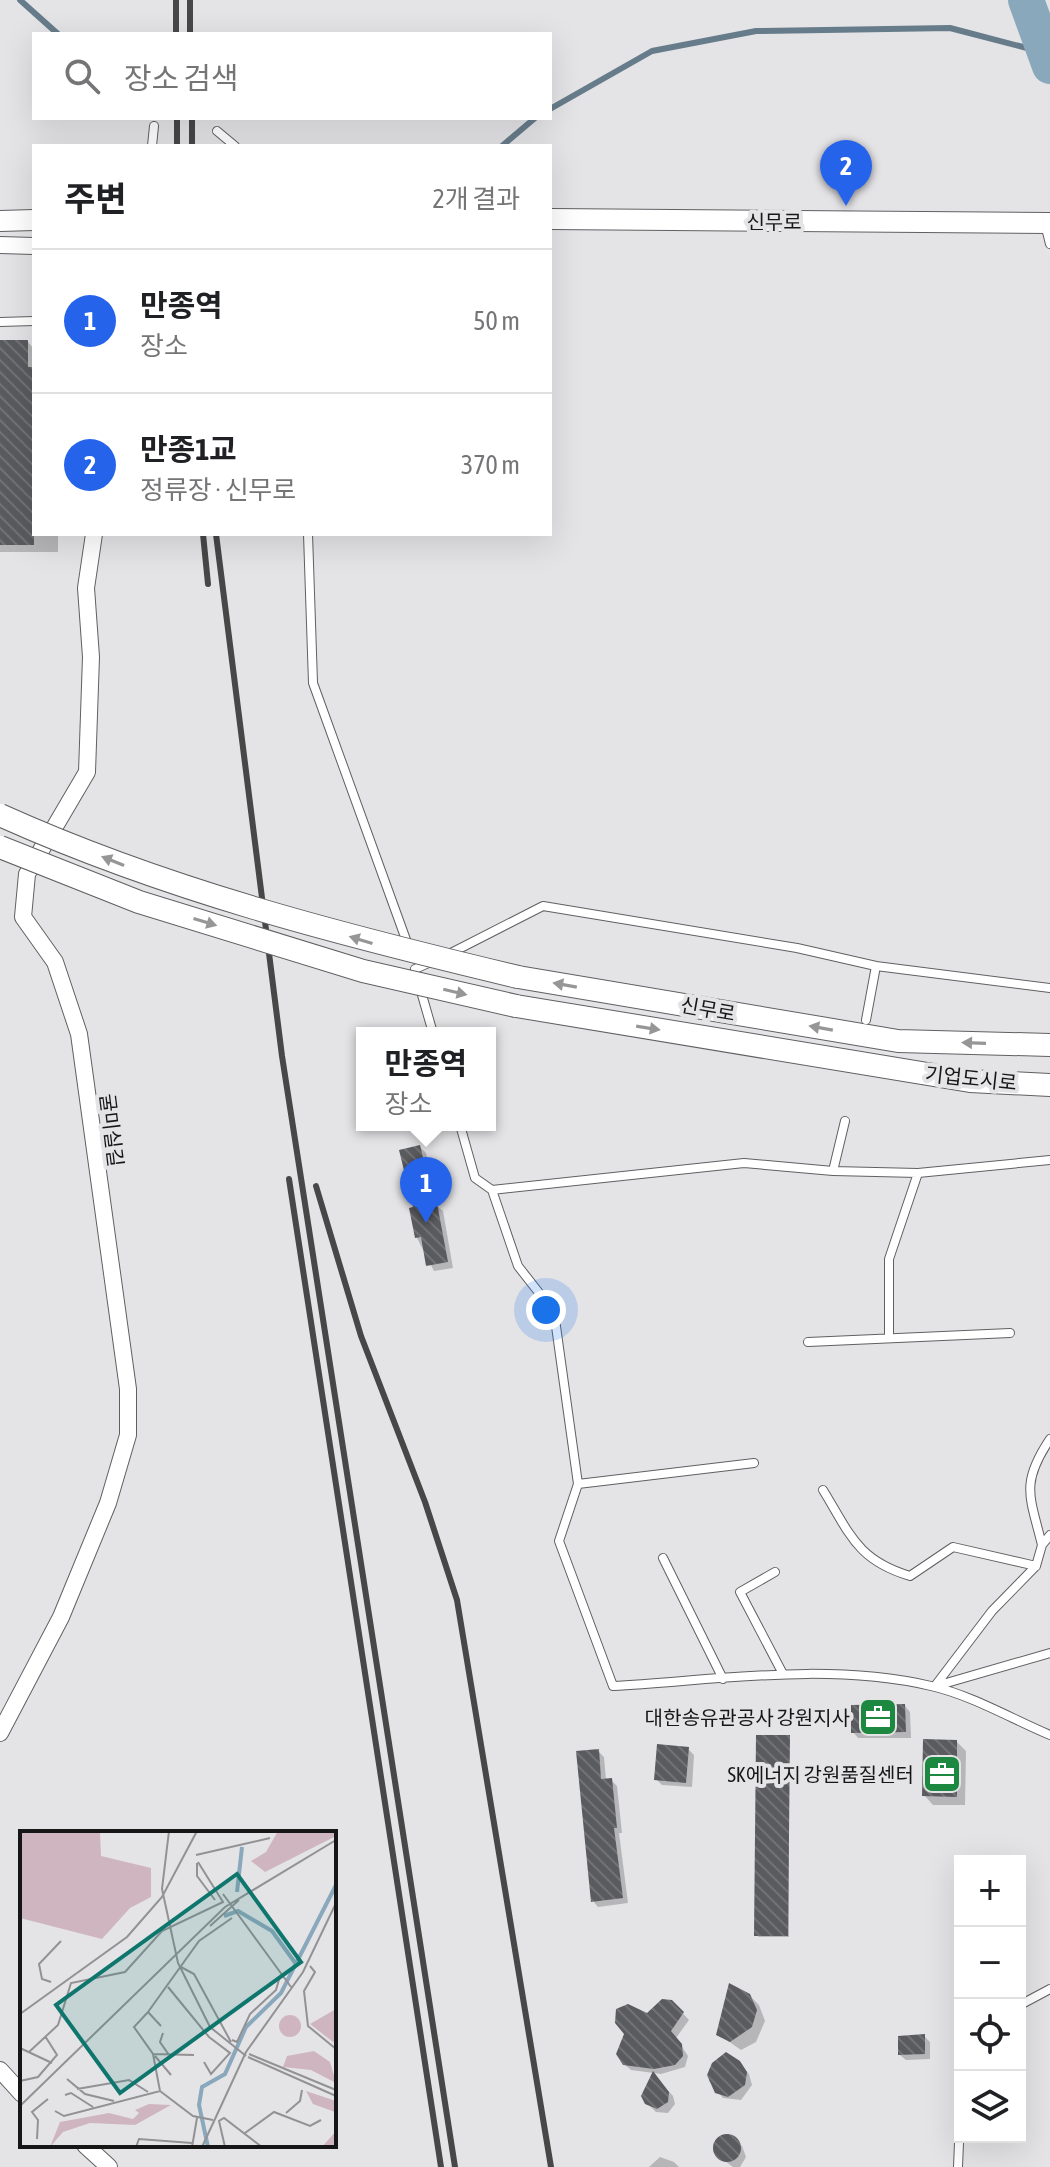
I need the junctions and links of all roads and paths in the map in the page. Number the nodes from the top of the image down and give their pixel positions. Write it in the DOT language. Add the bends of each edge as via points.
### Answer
graph roads {
  1 [pos="154,126"];
  2 [pos="217,131"];
  3 [pos="152,144"];
  4 [pos="233,144"];
  5 [pos="552,219"];
  6 [pos="32,220"];
  7 [pos="0,221"];
  8 [pos="1048,223"];
  9 [pos="1050,244"];
  10 [pos="0,245"];
  11 [pos="32,246"];
  12 [pos="32,321"];
  13 [pos="0,322"];
  14 [pos="94,536"];
  15 [pos="308,536"];
  16 [pos="0,815"];
  17 [pos="0,847"];
  18 [pos="876,966"];
  19 [pos="415,969"];
  20 [pos="1050,988"];
  21 [pos="866,1020"];
  22 [pos="431,1027"];
  23 [pos="898,1041"];
  24 [pos="1050,1045"];
  25 [pos="892,1069"];
  26 [pos="1050,1085"];
  27 [pos="845,1121"];
  28 [pos="462,1131"];
  29 [pos="1050,1160"];
  30 [pos="833,1171"];
  31 [pos="918,1173"];
  32 [pos="492,1190"];
  33 [pos="1010,1333"];
  34 [pos="889,1338"];
  35 [pos="808,1342"];
  36 [pos="1050,1439"];
  37 [pos="754,1463"];
  38 [pos="578,1484"];
  39 [pos="823,1490"];
  40 [pos="1050,1535"];
  41 [pos="1042,1545"];
  42 [pos="663,1558"];
  43 [pos="1036,1566"];
  44 [pos="775,1572"];
  45 [pos="1050,1653"];
  46 [pos="783,1674"];
  47 [pos="723,1679"];
  48 [pos="935,1686"];
  49 [pos="0,1733"];
  50 [pos="1050,1735"];
  51 [pos="1050,1989"];
  52 [pos="1026,2002"];
  53 [pos="0,2070"];
  54 [pos="20,2092"];
  55 [pos="959,2143"];
  56 [pos="87,2147"];
  57 [pos="109,2167"];
  58 [pos="958,2167"];
  1 -- 3 [label="lane"];
  2 -- 4 [label="lane"];
  5 -- 8 [label="street, 신무로"];
  6 -- 7 [label="street"];
  8 -- 9 [label="lane"];
  10 -- 11 [label="street"];
  12 -- 13 [label="lane"];
  14 -- 49 [label="street, 굴미실길" via="86,588 91,657 87,772 27,874 23,917 55,962 79,1034 128,1389 128,1435 108,1503 61,1617"];
  15 -- 19 [label="lane" via="313,683"];
  23 -- 16 [label="main road, 신무로, one-way, bridge" via="518,977 390,949 134,870"];
  17 -- 25 [label="main road, 신무로, one-way, bridge" via="183,916 363,971 516,1006"];
  18 -- 19 [label="lane" via="543,906"];
  18 -- 20 [label="lane"];
  18 -- 21 [label="lane"];
  19 -- 22 [label="lane"];
  24 -- 23 [label="main road, 기업도시로, one-way"];
  25 -- 26 [label="main road, 기업도시로" via="970,1081"];
  27 -- 30 [label="lane"];
  28 -- 32 [label="lane" via="475,1178"];
  29 -- 31 [label="lane"];
  30 -- 31 [label="lane"];
  30 -- 32 [label="lane" via="744,1163"];
  31 -- 34 [label="lane" via="889,1259"];
  32 -- 38 [label="lane" via="518,1266 554,1312"];
  33 -- 34 [label="lane"];
  34 -- 35 [label="lane"];
  36 -- 41 [label="lane" via="1032,1466 1028,1490"];
  37 -- 38 [label="lane"];
  38 -- 47 [label="lane" via="559,1541 613,1686"];
  39 -- 43 [label="lane" via="857,1547 881,1567 910,1576 953,1547"];
  40 -- 41 [label="lane"];
  41 -- 43 [label="lane"];
  42 -- 47 [label="lane"];
  43 -- 48 [label="lane" via="992,1611"];
  44 -- 46 [label="lane" via="740,1592"];
  45 -- 48 [label="lane"];
  46 -- 47 [label="lane"];
  46 -- 48 [label="lane" via="878,1676"];
  48 -- 50 [label="lane"];
  51 -- 52 [label="lane"];
  53 -- 54 [label="street"];
  55 -- 58 [label="lane"];
  56 -- 57 [label="street"];
}
